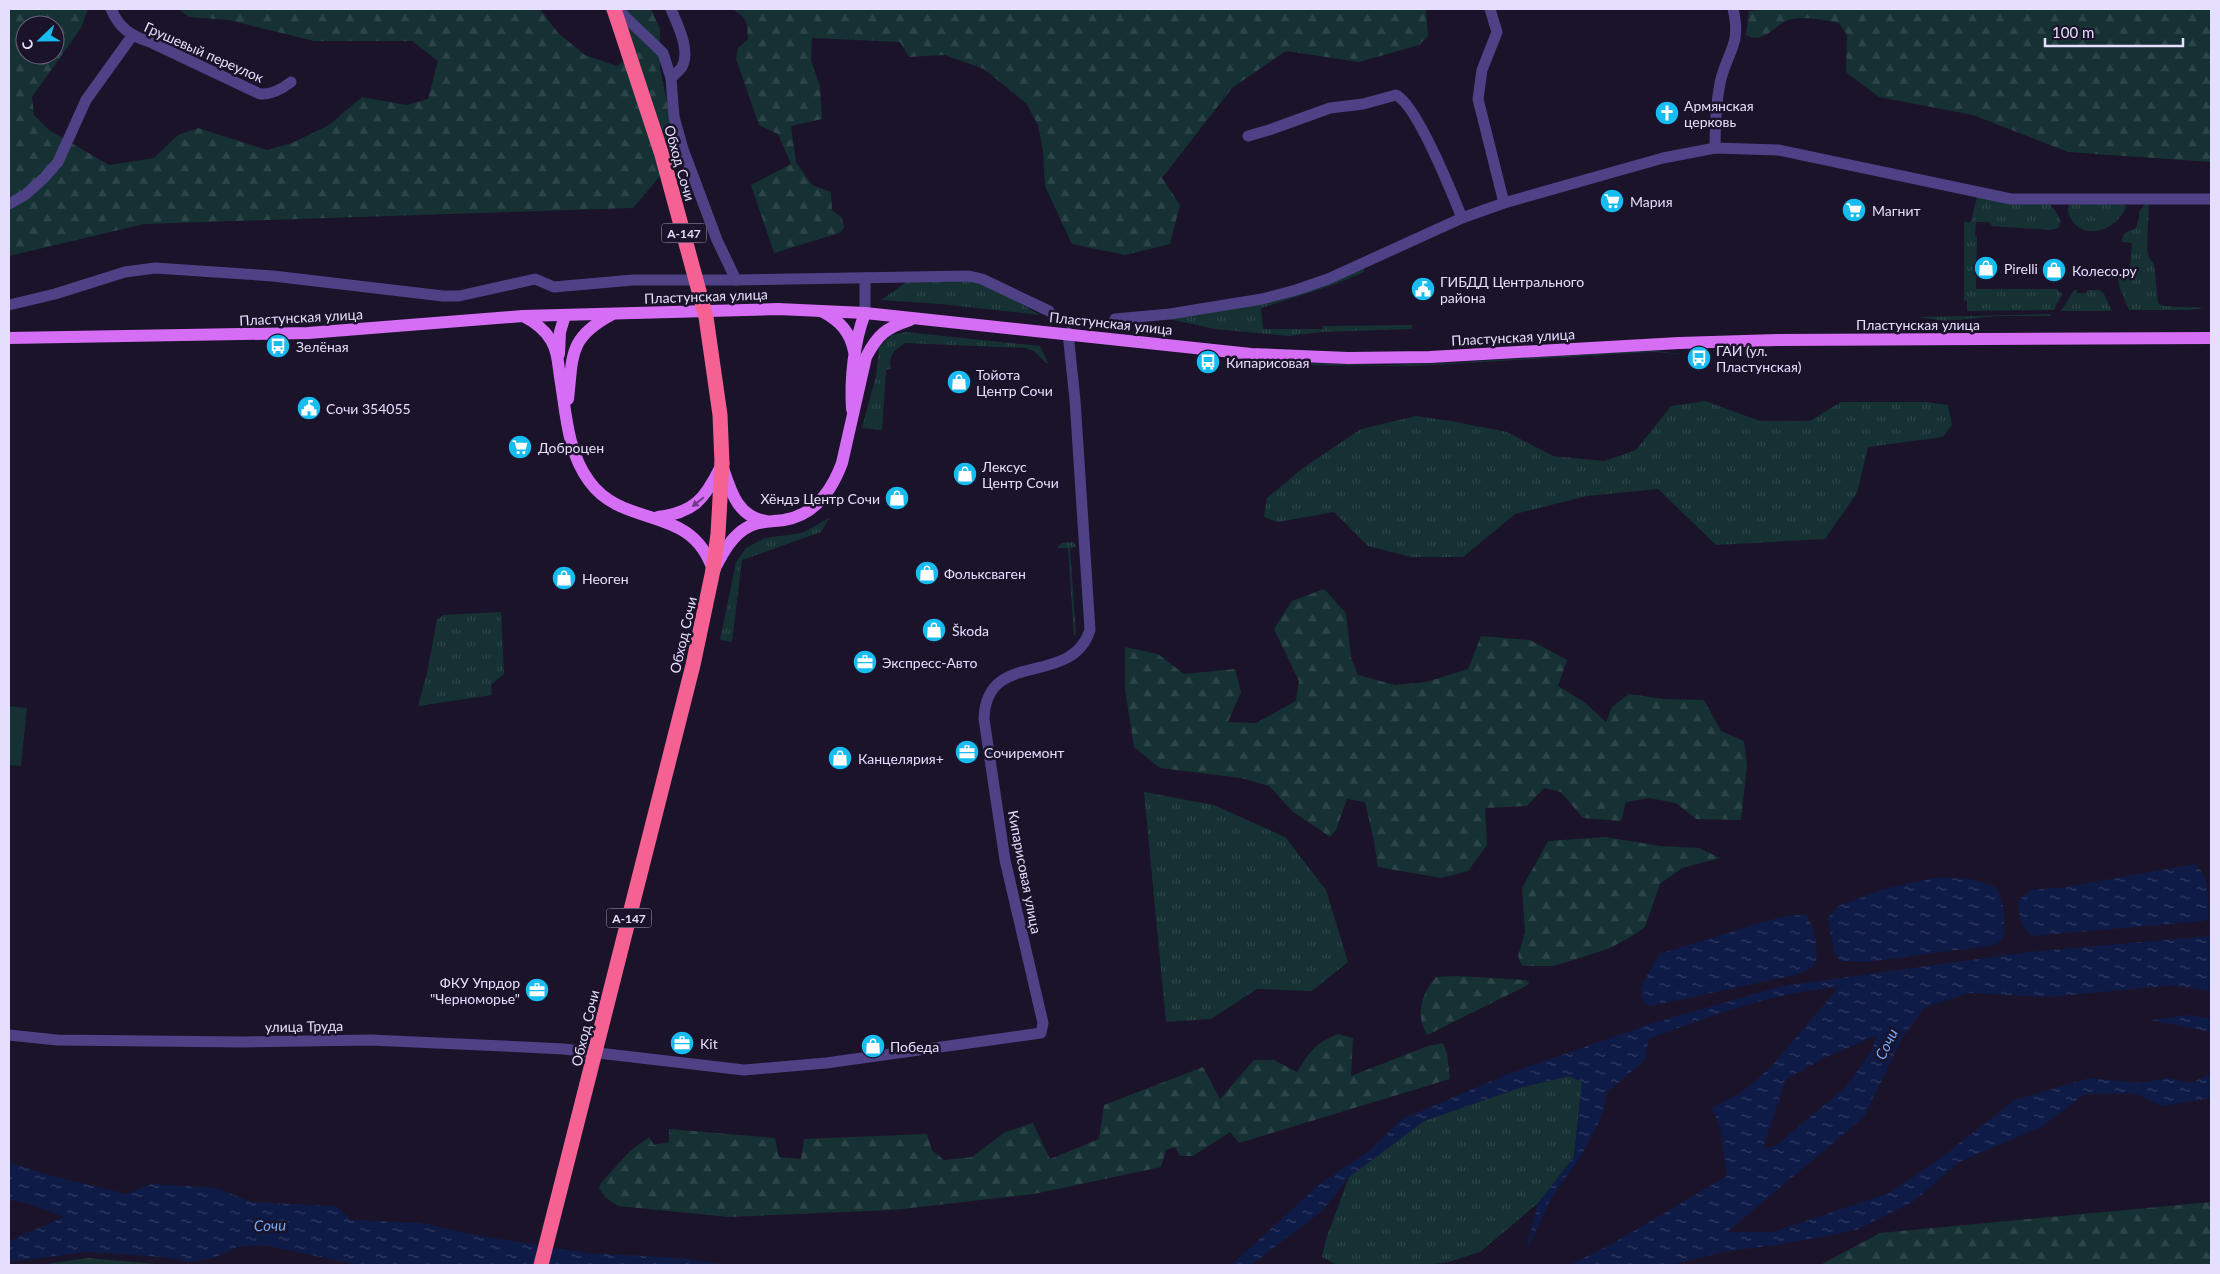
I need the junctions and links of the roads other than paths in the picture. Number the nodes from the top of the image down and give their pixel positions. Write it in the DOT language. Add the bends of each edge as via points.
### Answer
graph roads {
  1 [pos="111,9"];
  2 [pos="616,9"];
  3 [pos="671,9"];
  4 [pos="1490,9"];
  5 [pos="1733,9"];
  6 [pos="132,36"];
  7 [pos="671,78"];
  8 [pos="292,82"];
  9 [pos="1248,136"];
  10 [pos="1715,148"];
  11 [pos="2211,199"];
  12 [pos="1504,203"];
  13 [pos="9,204"];
  14 [pos="1462,218"];
  15 [pos="864,278"];
  16 [pos="736,280"];
  17 [pos="9,305"];
  18 [pos="821,311"];
  19 [pos="1049,311"];
  20 [pos="615,313"];
  21 [pos="865,313"];
  22 [pos="565,315"];
  23 [pos="523,316"];
  24 [pos="916,318"];
  25 [pos="1115,319"];
  26 [pos="1068,333"];
  27 [pos="9,338"];
  28 [pos="2211,338"];
  29 [pos="861,357"];
  30 [pos="565,358"];
  31 [pos="722,463"];
  32 [pos="656,517"];
  33 [pos="770,521"];
  34 [pos="713,570"];
  35 [pos="9,1035"];
  36 [pos="600,1053"];
  37 [pos="541,1265"];
  1 -- 6 [label="street, Грушевый переулок" via="117,22"];
  2 -- 7 [label="street" via="663,53"];
  2 -- 31 [label="highway, Обход Сочи / А-147, bridge" via="662,155 706,317 720,415"];
  3 -- 7 [label="street" via="684,51 682,66"];
  4 -- 12 [label="street" via="1498,32 1482,70 1478,99"];
  5 -- 10 [label="street" via="1736,41 1720,83"];
  6 -- 8 [label="street, Грушевый переулок" via="260,94 276,92"];
  6 -- 13 [label="street, Грушевый переулок" via="86,100 58,162 25,195"];
  7 -- 16 [label="street" via="674,117 684,149 717,240"];
  9 -- 14 [label="street" via="1330,108 1396,95 1408,105 1425,136"];
  10 -- 11 [label="street, Пластунская улица" via="1778,150 2011,199"];
  10 -- 12 [label="street, Пластунская улица" via="1663,158"];
  12 -- 14 [label="street, Пластунская улица"];
  14 -- 25 [label="street, Пластунская улица" via="1296,290 1197,310"];
  15 -- 16 [label="street"];
  15 -- 19 [label="street" via="969,276"];
  15 -- 21 [label="street"];
  16 -- 17 [label="street" via="633,280 554,287 535,279 459,296 443,296 273,276 155,268 125,272"];
  18 -- 20 [label="main road, Пластунская улица"];
  18 -- 21 [label="main road, Пластунская улица"];
  18 -- 29 [label="main road, А-147" via="835,319 848,333"];
  20 -- 22 [label="main road, Пластунская улица"];
  20 -- 30 [label="main road, А-147" via="587,330"];
  21 -- 24 [label="main road, Пластунская улица"];
  21 -- 29 [label="main road, А-147" via="868,327"];
  22 -- 23 [label="main road, Пластунская улица"];
  22 -- 30 [label="main road, А-147"];
  23 -- 27 [label="main road, Пластунская улица" via="308,334"];
  23 -- 30 [label="main road" via="538,324"];
  24 -- 26 [label="main road, Пластунская улица"];
  24 -- 29 [label="main road, А-147" via="888,328"];
  26 -- 28 [label="main road, Пластунская улица" via="1251,354 1348,358 1777,340"];
  26 -- 36 [label="street, Кипарисовая улица" via="1090,630 1081,649 1060,661 1002,680 987,697 984,719 1005,860 1043,1023 1041,1034 826,1063 744,1070"];
  29 -- 33 [label="main road, А-147" via="859,395 836,479 820,502 798,516"];
  30 -- 32 [label="main road, А-147" via="567,414 572,447 580,468 590,483 619,506"];
  31 -- 32 [label="main road, А-147, one-way" via="711,487 695,505 672,515"];
  31 -- 33 [label="main road, А-147" via="736,501 744,511 752,517"];
  31 -- 34 [label="highway, Обход Сочи / А-147"];
  32 -- 34 [label="main road, А-147" via="695,539 705,551"];
  33 -- 34 [label="main road, А-147" via="742,530"];
  34 -- 37 [label="highway, Обход Сочи / А-147, bridge" via="693,665"];
  35 -- 36 [label="street, улица Труда" via="80,1040 371,1040"];
}
